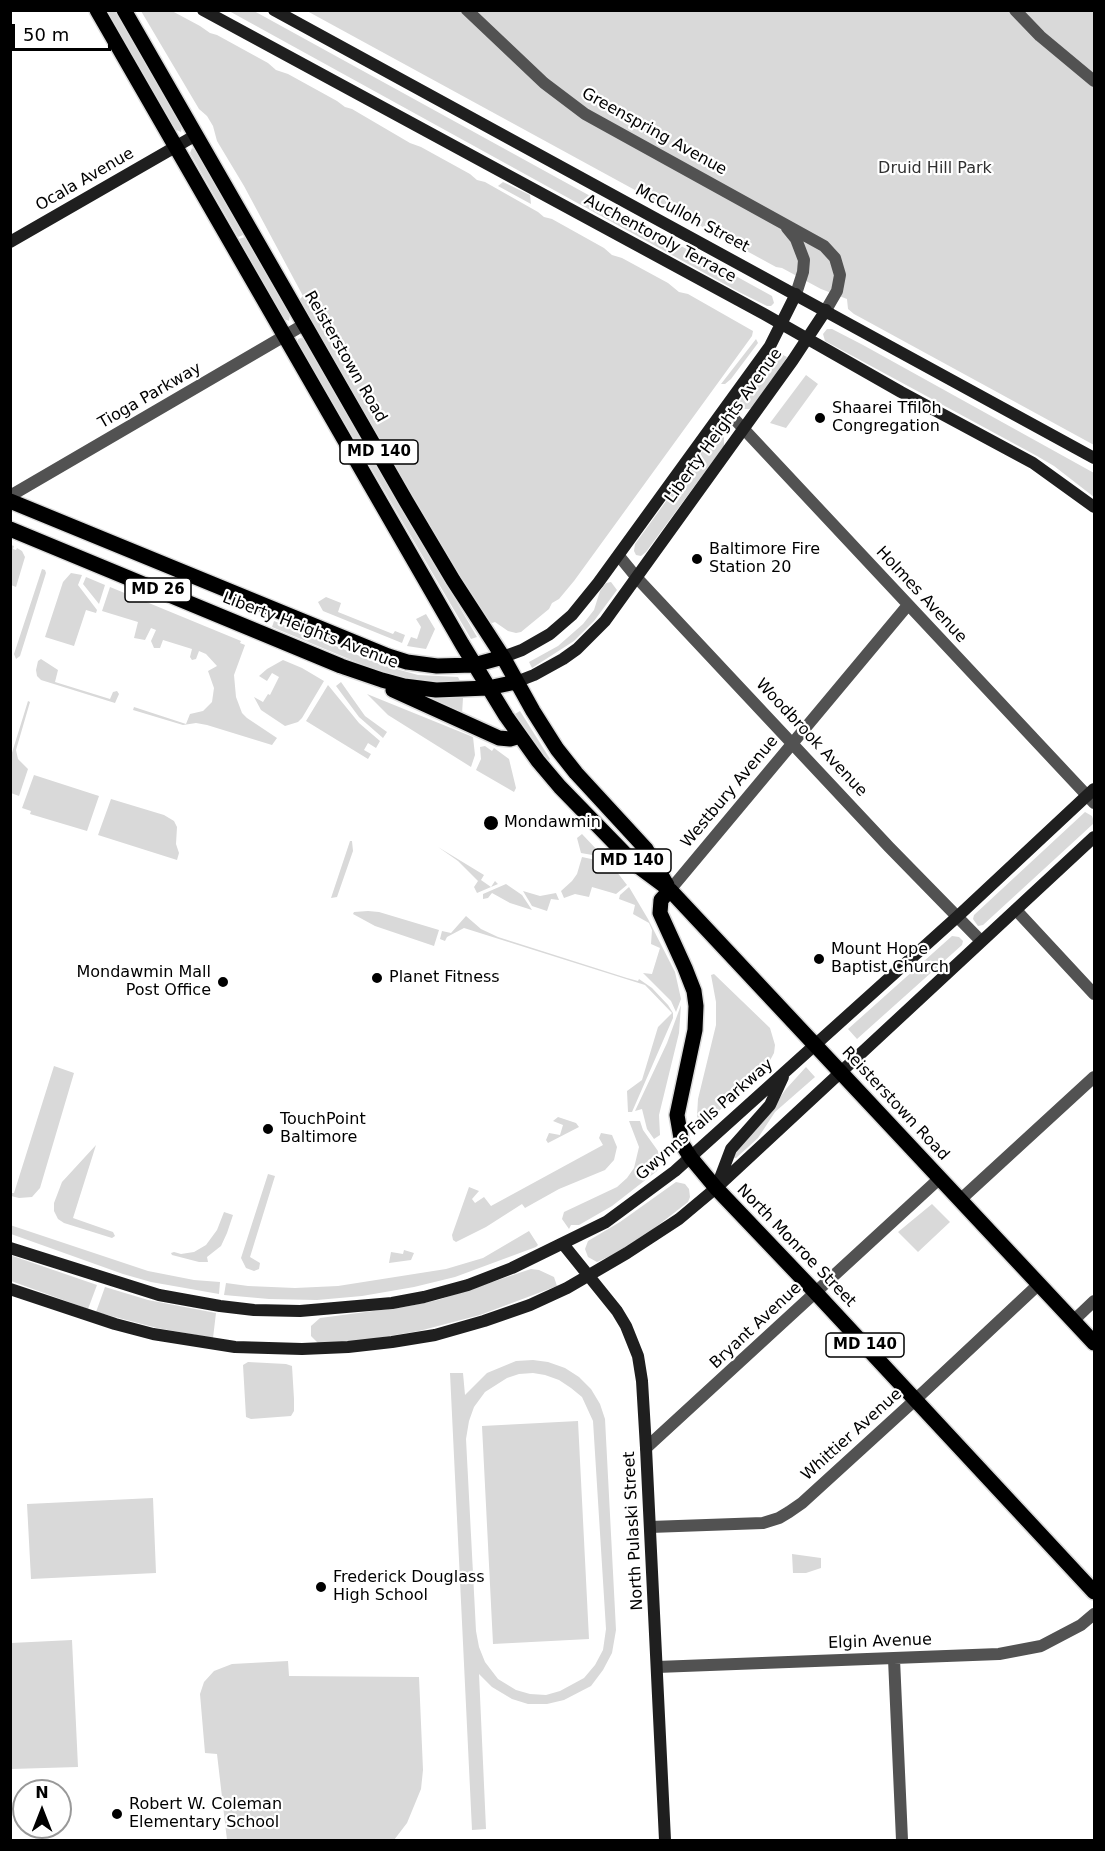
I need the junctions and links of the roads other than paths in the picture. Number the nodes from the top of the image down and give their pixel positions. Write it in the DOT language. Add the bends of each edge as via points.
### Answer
graph roads {
  1 [pos="96,10"];
  2 [pos="123,10"];
  3 [pos="203,10"];
  4 [pos="274,10"];
  5 [pos="467,10"];
  6 [pos="1015,10"];
  7 [pos="1095,81"];
  8 [pos="196,135"];
  9 [pos="176,146"];
  10 [pos="780,220"];
  11 [pos="10,242"];
  12 [pos="796,294"];
  13 [pos="826,310"];
  14 [pos="305,324"];
  15 [pos="783,324"];
  16 [pos="285,336"];
  17 [pos="808,339"];
  18 [pos="724,409"];
  19 [pos="744,429"];
  20 [pos="1095,458"];
  21 [pos="10,496"];
  22 [pos="10,501"];
  23 [pos="1095,507"];
  24 [pos="10,529"];
  25 [pos="619,556"];
  26 [pos="637,578"];
  27 [pos="908,605"];
  28 [pos="503,657"];
  29 [pos="474,665"];
  30 [pos="341,666"];
  31 [pos="516,682"];
  32 [pos="488,688"];
  33 [pos="520,736"];
  34 [pos="793,743"];
  35 [pos="1092,796"];
  36 [pos="1095,837"];
  37 [pos="670,890"];
  38 [pos="1016,910"];
  39 [pos="957,917"];
  40 [pos="981,941"];
  41 [pos="1095,994"];
  42 [pos="815,1045"];
  43 [pos="840,1071"];
  44 [pos="784,1073"];
  45 [pos="1095,1077"];
  46 [pos="690,1158"];
  47 [pos="940,1178"];
  48 [pos="716,1188"];
  49 [pos="960,1200"];
  50 [pos="563,1244"];
  51 [pos="10,1248"];
  52 [pos="587,1276"];
  53 [pos="1039,1284"];
  54 [pos="10,1289"];
  55 [pos="816,1293"];
  56 [pos="1095,1301"];
  57 [pos="1073,1321"];
  58 [pos="1095,1343"];
  59 [pos="915,1400"];
  60 [pos="646,1448"];
  61 [pos="650,1527"];
  62 [pos="1095,1592"];
  63 [pos="1095,1614"];
  64 [pos="894,1659"];
  65 [pos="657,1667"];
  66 [pos="665,1840"];
  67 [pos="902,1840"];
  1 -- 9 [label="main road, MD 140"];
  2 -- 8 [label="main road, Reisterstown Road / MD 140"];
  3 -- 15 [label="main road, Auchentoroly Terrace"];
  4 -- 12 [label="main road, McCulloh Street"];
  5 -- 10 [label="street, Greenspring Avenue" via="544,83 585,114"];
  6 -- 7 [label="street"];
  8 -- 9 [label="main road, Ocala Avenue"];
  8 -- 14 [label="main road, Reisterstown Road / MD 140"];
  9 -- 11 [label="main road, Ocala Avenue"];
  9 -- 16 [label="main road, MD 140"];
  10 -- 12 [label="street, Greenspring Avenue" via="803,253 803,272"];
  10 -- 13 [label="street, Greenspring Avenue" via="820,243 835,258 839,286"];
  12 -- 13 [label="main road, McCulloh Street"];
  12 -- 15 [label="main road, Liberty Heights Avenue"];
  13 -- 17 [label="main road, Liberty Heights Avenue"];
  13 -- 20 [label="main road, McCulloh Street"];
  14 -- 16 [label="street, Tioga Parkway"];
  14 -- 28 [label="main road, Reisterstown Road / MD 140" via="447,570"];
  15 -- 17 [label="main road, Auchentoroly Terrace"];
  15 -- 18 [label="main road, Liberty Heights Avenue"];
  16 -- 21 [label="street, Tioga Parkway"];
  16 -- 29 [label="main road, MD 140"];
  17 -- 19 [label="main road, Liberty Heights Avenue"];
  17 -- 23 [label="main road, Auchentoroly Terrace" via="1033,463"];
  18 -- 19 [label="street, Holmes Avenue"];
  18 -- 25 [label="main road, Liberty Heights Avenue"];
  19 -- 26 [label="main road, Liberty Heights Avenue"];
  19 -- 27 [label="street, Holmes Avenue"];
  22 -- 29 [label="main road, Liberty Heights Avenue / MD 26" via="388,656 429,665"];
  24 -- 30 [label="main road, Liberty Heights Avenue / MD 26"];
  25 -- 26 [label="street, Woodbrook Avenue"];
  25 -- 28 [label="main road, Liberty Heights Avenue" via="561,625 537,642"];
  26 -- 31 [label="main road, Liberty Heights Avenue" via="577,649"];
  26 -- 34 [label="street, Woodbrook Avenue"];
  27 -- 34 [label="street, Westbury Avenue"];
  27 -- 35 [label="street, Holmes Avenue"];
  28 -- 29 [label="main road, Liberty Heights Avenue / MD 26"];
  28 -- 31 [label="main road, Reisterstown Road / MD 140"];
  29 -- 32 [label="main road, MD 140"];
  30 -- 32 [label="main road, Liberty Heights Avenue / MD 26" via="421,689"];
  30 -- 33 [label="main road" via="499,738"];
  31 -- 32 [label="main road, Liberty Heights Avenue / MD 26"];
  31 -- 37 [label="main road, Reisterstown Road / MD 140" via="557,749 646,849"];
  32 -- 33 [label="main road, MD 140"];
  33 -- 37 [label="main road, Reisterstown Road / MD 140" via="560,787 635,864"];
  34 -- 37 [label="street, Westbury Avenue"];
  34 -- 39 [label="street, Woodbrook Avenue"];
  35 -- 39 [label="main road, Gwynns Falls Parkway"];
  36 -- 38 [label="main road"];
  37 -- 42 [label="main road, Reisterstown Road / MD 140"];
  37 -- 46 [label="main road, North Monroe Street / MD 140" via="661,900 660,913 691,983 696,1006 695,1030 677,1115 682,1144"];
  38 -- 40 [label="main road"];
  38 -- 41 [label="street"];
  39 -- 40 [label="street, Woodbrook Avenue"];
  39 -- 42 [label="main road, Gwynns Falls Parkway"];
  40 -- 43 [label="main road"];
  42 -- 43 [label="main road, Reisterstown Road / MD 140"];
  42 -- 44 [label="main road, Gwynns Falls Parkway"];
  43 -- 47 [label="main road, Reisterstown Road / MD 140"];
  43 -- 48 [label="main road"];
  44 -- 46 [label="main road, Gwynns Falls Parkway"];
  44 -- 48 [label="main road" via="770,1105 731,1149"];
  45 -- 49 [label="street"];
  46 -- 48 [label="main road, North Monroe Street / MD 140"];
  46 -- 50 [label="main road, Gwynns Falls Parkway" via="606,1222"];
  47 -- 49 [label="main road, Reisterstown Road / MD 140"];
  47 -- 55 [label="street, Bryant Avenue"];
  48 -- 52 [label="main road" via="679,1219"];
  48 -- 55 [label="main road, North Monroe Street / MD 140"];
  49 -- 53 [label="main road, Reisterstown Road / MD 140"];
  50 -- 51 [label="main road, Gwynns Falls Parkway" via="468,1285 424,1297 300,1311 254,1310 159,1295"];
  50 -- 52 [label="main road, North Pulaski Street"];
  52 -- 54 [label="main road" via="530,1305 435,1335 302,1349 235,1347 153,1334"];
  52 -- 60 [label="main road, North Pulaski Street" via="617,1311 633,1341 642,1381"];
  53 -- 57 [label="main road, Reisterstown Road / MD 140"];
  53 -- 59 [label="street, Whittier Avenue"];
  55 -- 59 [label="main road, North Monroe Street / MD 140"];
  55 -- 60 [label="street, Bryant Avenue"];
  56 -- 57 [label="street"];
  57 -- 58 [label="main road, Reisterstown Road / MD 140"];
  59 -- 61 [label="street, Whittier Avenue" via="802,1503 779,1518 763,1523"];
  59 -- 62 [label="main road, North Monroe Street / MD 140"];
  60 -- 61 [label="main road, North Pulaski Street"];
  61 -- 65 [label="main road, North Pulaski Street"];
  63 -- 64 [label="street, Elgin Avenue" via="1041,1646 999,1654"];
  64 -- 65 [label="street, Elgin Avenue"];
  64 -- 67 [label="street"];
  65 -- 66 [label="main road, North Pulaski Street"];
}
